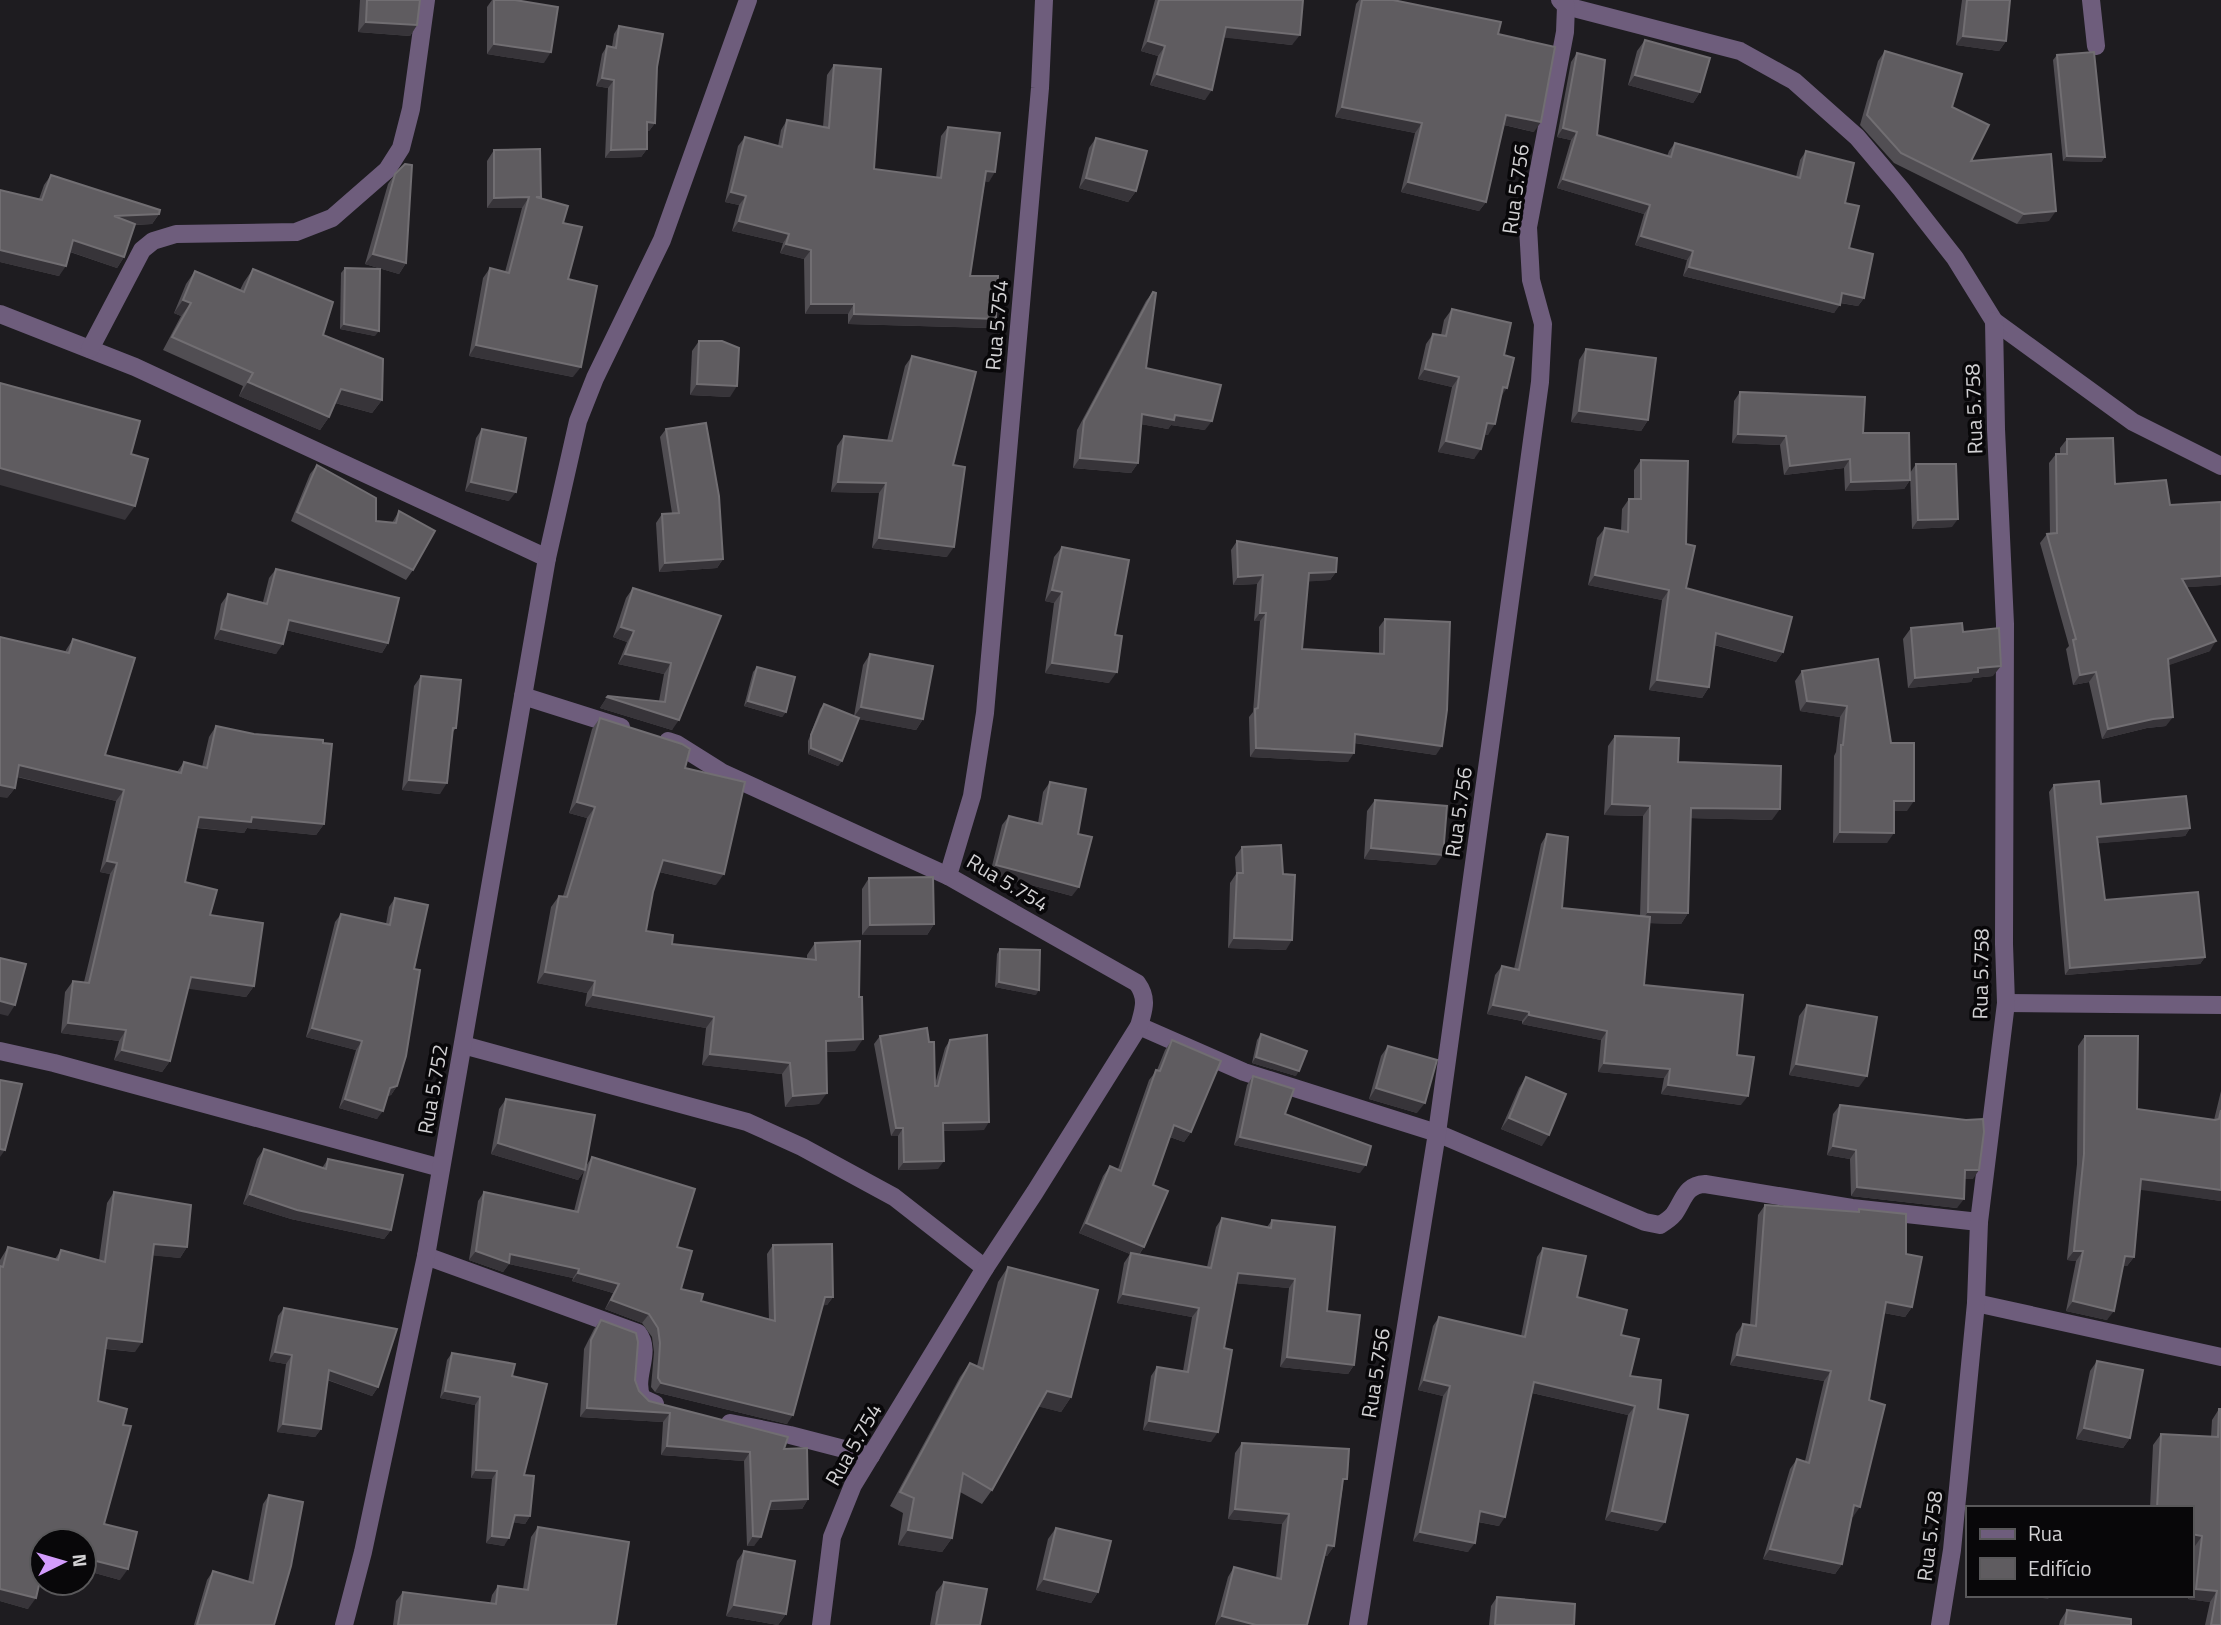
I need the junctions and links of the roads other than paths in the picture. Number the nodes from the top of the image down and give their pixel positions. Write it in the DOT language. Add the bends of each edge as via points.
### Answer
graph roads {
  1 [pos="426,0"];
  2 [pos="748,0"];
  3 [pos="1044,0"];
  4 [pos="2091,0"];
  5 [pos="1563,3"];
  6 [pos="2096,46"];
  7 [pos="0,314"];
  8 [pos="1994,321"];
  9 [pos="90,349"];
  10 [pos="2221,466"];
  11 [pos="547,558"];
  12 [pos="523,696"];
  13 [pos="948,876"];
  14 [pos="2006,1003"];
  15 [pos="2221,1005"];
  16 [pos="1139,1026"];
  17 [pos="463,1045"];
  18 [pos="0,1051"];
  19 [pos="1437,1133"];
  20 [pos="441,1168"];
  21 [pos="1979,1222"];
  22 [pos="426,1255"];
  23 [pos="985,1268"];
  24 [pos="1976,1303"];
  25 [pos="2221,1357"];
  26 [pos="674,1409"];
  27 [pos="713,1420"];
  28 [pos="870,1456"];
  29 [pos="344,1625"];
  30 [pos="821,1625"];
  31 [pos="1358,1625"];
  32 [pos="1940,1625"];
  1 -- 9 [label="street" via="411,109 401,148 387,170 332,218 296,232 176,234 153,241 142,250"];
  2 -- 11 [label="street, Rua 5.752" via="662,240 579,421"];
  3 -- 13 [label="street, Rua 5.754" via="985,713 972,796"];
  4 -- 6 [label="street"];
  5 -- 8 [label="street" via="1740,51 1794,81 1857,137 1901,189 1955,258"];
  5 -- 19 [label="street, Rua 5.756" via="1566,32 1528,227 1531,280 1543,324 1540,382"];
  7 -- 9 [label="street"];
  8 -- 10 [label="street" via="2133,422"];
  8 -- 14 [label="street, Rua 5.758" via="2005,624"];
  9 -- 11 [label="street"];
  11 -- 12 [label="street, Rua 5.752"];
  12 -- 13 [label="street" via="677,744 723,773"];
  12 -- 17 [label="street, Rua 5.752"];
  13 -- 16 [label="street, Rua 5.754" via="1137,983 1145,1000"];
  14 -- 15 [label="street"];
  14 -- 21 [label="street, Rua 5.758"];
  16 -- 19 [label="street" via="1244,1072"];
  16 -- 23 [label="street, Rua 5.754"];
  17 -- 20 [label="street, Rua 5.752"];
  17 -- 23 [label="street" via="747,1122 894,1197"];
  18 -- 20 [label="street"];
  19 -- 21 [label="street" via="1660,1225 1672,1217 1688,1189 1696,1184"];
  19 -- 31 [label="street, Rua 5.756"];
  20 -- 22 [label="street, Rua 5.752"];
  21 -- 24 [label="street, Rua 5.758"];
  22 -- 26 [label="street" via="638,1333 644,1353 638,1391 642,1398"];
  22 -- 29 [label="street, Rua 5.752"];
  23 -- 28 [label="street, Rua 5.754"];
  24 -- 25 [label="street"];
  24 -- 32 [label="street, Rua 5.758"];
  27 -- 28 [label="street"];
  28 -- 30 [label="street, Rua 5.754" via="832,1537"];
}
